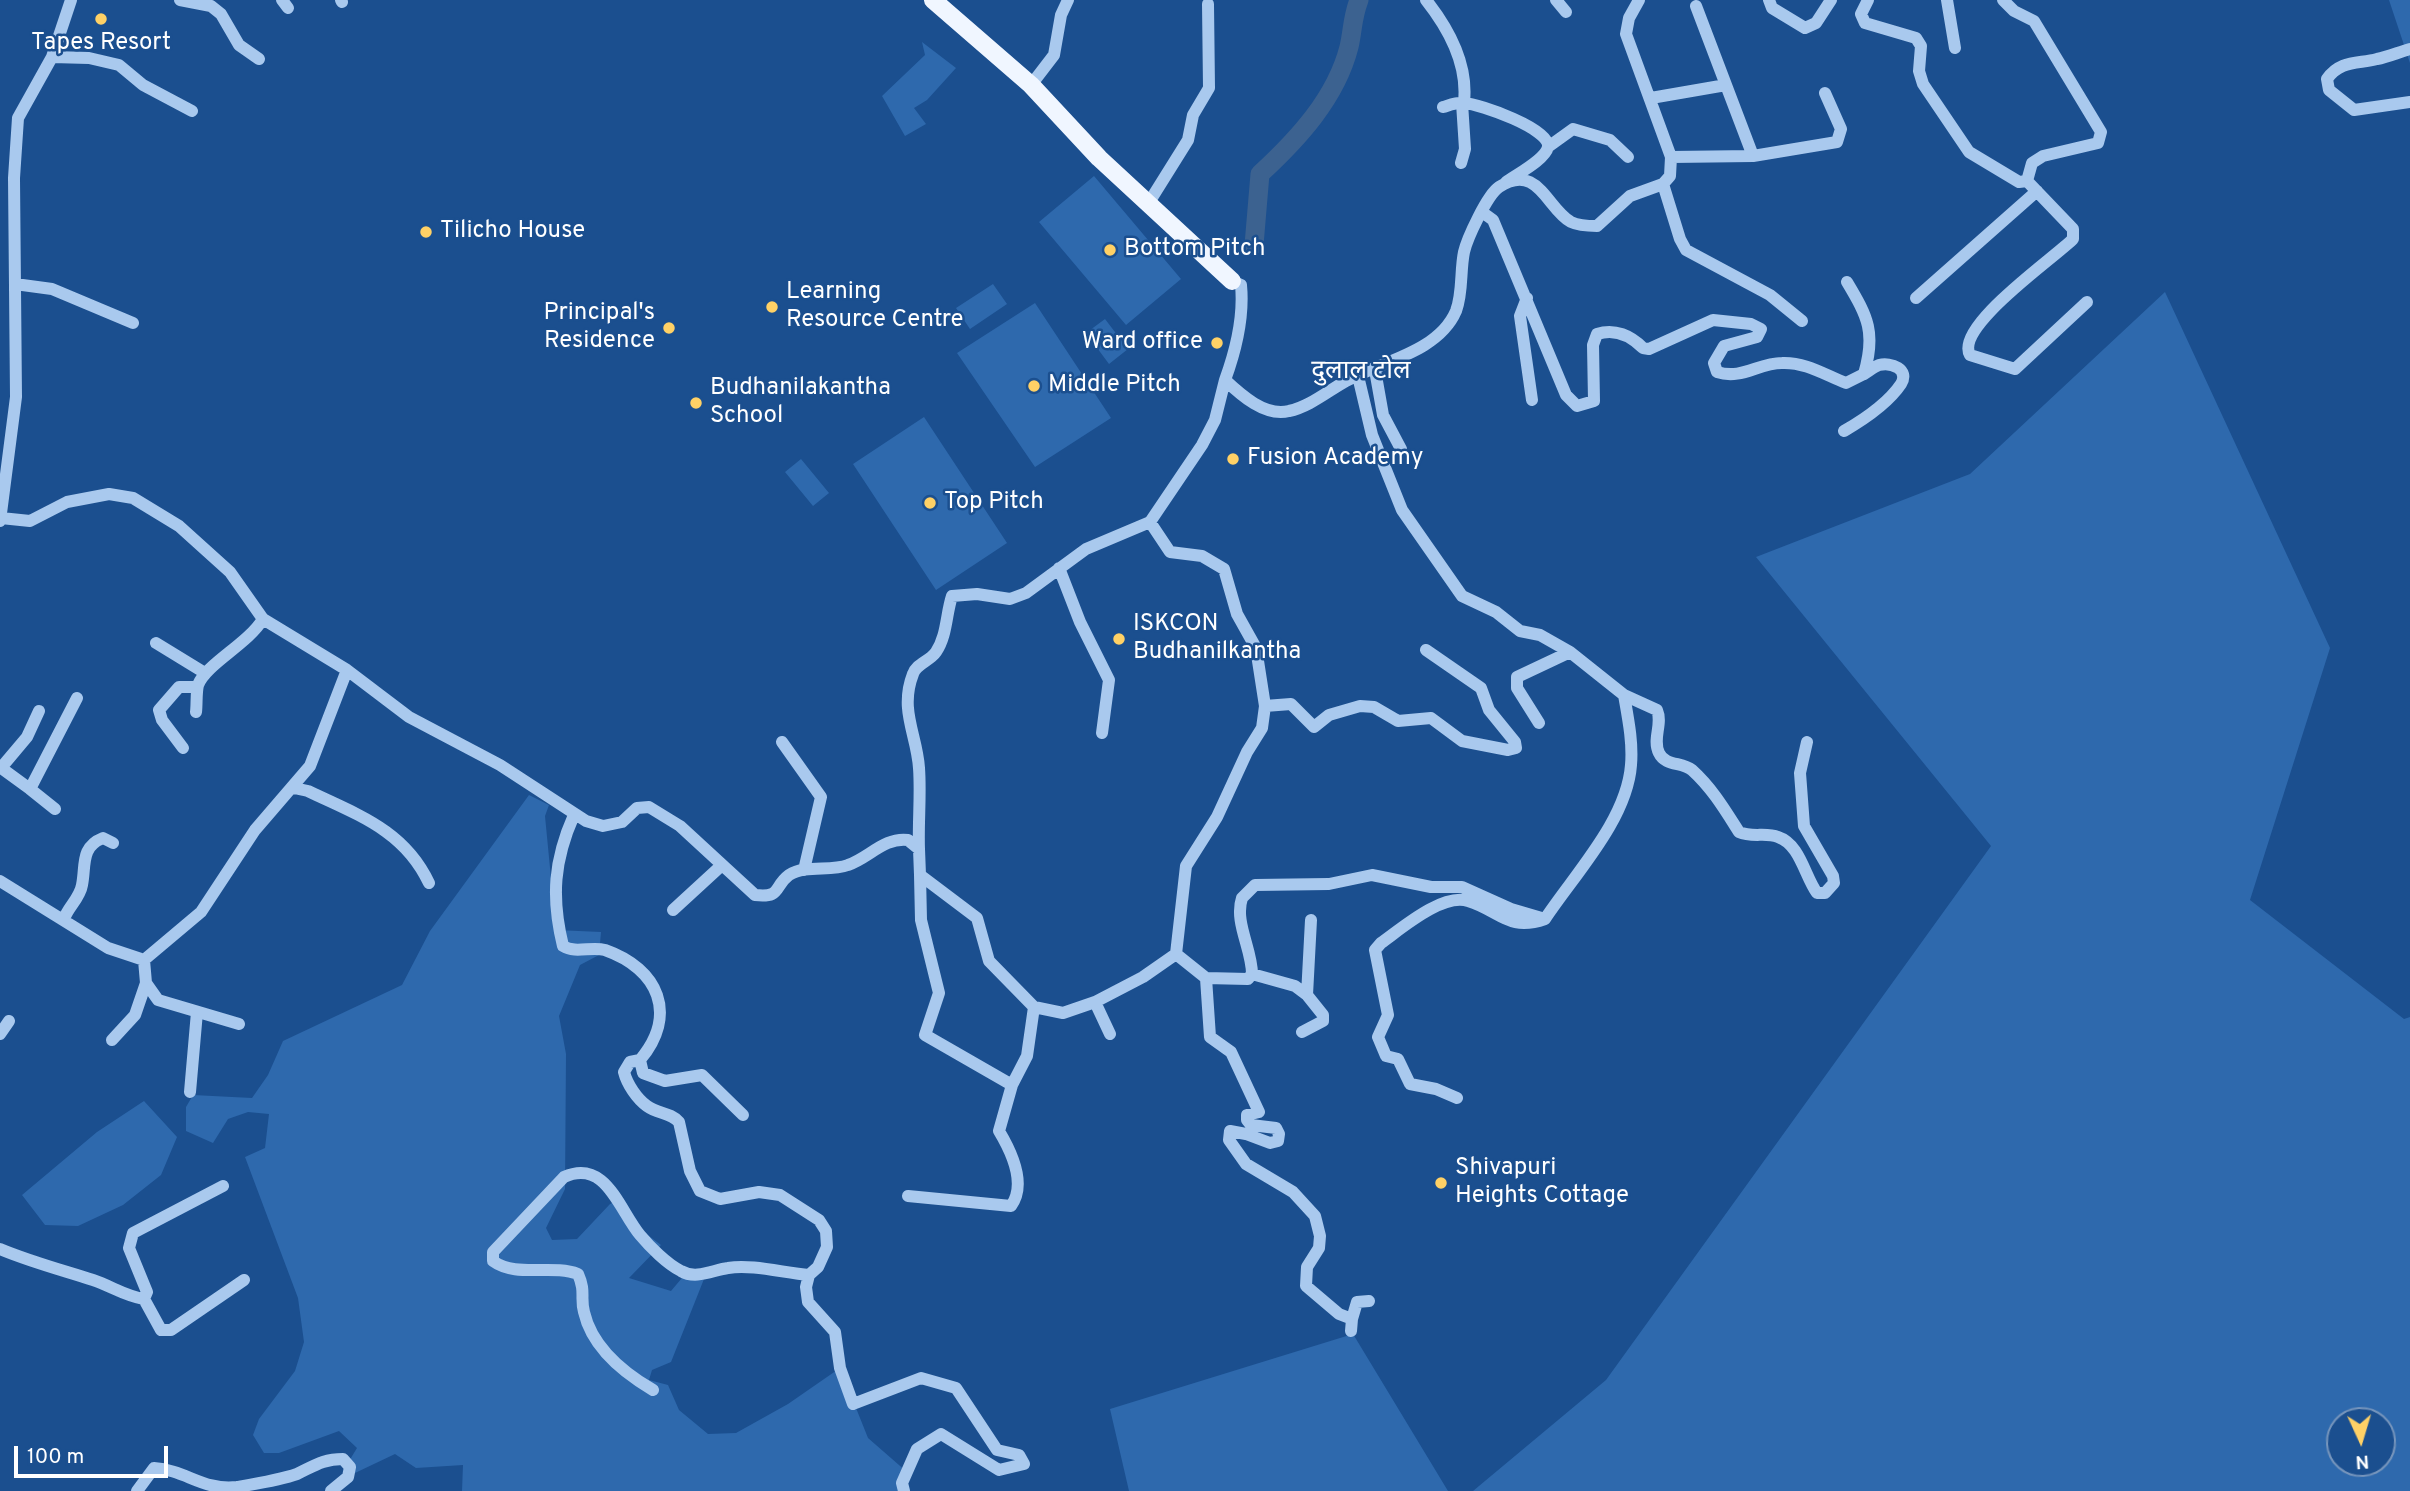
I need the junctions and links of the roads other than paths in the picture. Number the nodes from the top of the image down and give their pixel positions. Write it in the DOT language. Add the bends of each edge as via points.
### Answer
graph roads {
  1 [pos="71,0"];
  2 [pos="180,0"];
  3 [pos="933,0"];
  4 [pos="1068,0"];
  5 [pos="1426,0"];
  6 [pos="1556,0"];
  7 [pos="1639,0"];
  8 [pos="1769,0"];
  9 [pos="1831,0"];
  10 [pos="1868,0"];
  11 [pos="1947,0"];
  12 [pos="2003,0"];
  13 [pos="1208,4"];
  14 [pos="1696,6"];
  15 [pos="1566,12"];
  16 [pos="1955,48"];
  17 [pos="2410,49"];
  18 [pos="52,57"];
  19 [pos="259,59"];
  20 [pos="1031,85"];
  21 [pos="1726,85"];
  22 [pos="1825,93"];
  23 [pos="1651,98"];
  24 [pos="2410,102"];
  25 [pos="1463,103"];
  26 [pos="1443,107"];
  27 [pos="192,111"];
  28 [pos="1548,148"];
  29 [pos="1753,156"];
  30 [pos="1629,157"];
  31 [pos="1671,157"];
  32 [pos="1461,163"];
  33 [pos="2027,181"];
  34 [pos="1662,184"];
  35 [pos="1500,186"];
  36 [pos="2037,191"];
  37 [pos="1148,204"];
  38 [pos="1482,212"];
  39 [pos="1232,281"];
  40 [pos="1847,282"];
  41 [pos="15,284"];
  42 [pos="1527,298"];
  43 [pos="1916,298"];
  44 [pos="2087,302"];
  45 [pos="1802,321"];
  46 [pos="133,323"];
  47 [pos="1375,370"];
  48 [pos="1864,373"];
  49 [pos="1358,376"];
  50 [pos="1225,380"];
  51 [pos="1532,400"];
  52 [pos="1844,431"];
  53 [pos="1401,449"];
  54 [pos="1,519"];
  55 [pos="1150,522"];
  56 [pos="1059,568"];
  57 [pos="263,619"];
  58 [pos="156,643"];
  59 [pos="1426,650"];
  60 [pos="1570,652"];
  61 [pos="347,670"];
  62 [pos="205,673"];
  63 [pos="197,687"];
  64 [pos="1625,695"];
  65 [pos="77,698"];
  66 [pos="1265,706"];
  67 [pos="39,711"];
  68 [pos="196,712"];
  69 [pos="1539,723"];
  70 [pos="1102,733"];
  71 [pos="782,742"];
  72 [pos="1807,742"];
  73 [pos="183,748"];
  74 [pos="1,768"];
  75 [pos="294,788"];
  76 [pos="30,789"];
  77 [pos="55,809"];
  78 [pos="574,815"];
  79 [pos="113,843"];
  80 [pos="919,849"];
  81 [pos="722,865"];
  82 [pos="804,870"];
  83 [pos="920,875"];
  84 [pos="0,881"];
  85 [pos="429,883"];
  86 [pos="673,911"];
  87 [pos="64,919"];
  88 [pos="1311,919"];
  89 [pos="1545,919"];
  90 [pos="1176,954"];
  91 [pos="144,960"];
  92 [pos="1252,974"];
  93 [pos="1206,978"];
  94 [pos="146,983"];
  95 [pos="1307,995"];
  96 [pos="1095,1002"];
  97 [pos="1034,1007"];
  98 [pos="197,1012"];
  99 [pos="9,1021"];
  100 [pos="239,1024"];
  101 [pos="1302,1032"];
  102 [pos="0,1034"];
  103 [pos="1111,1034"];
  104 [pos="112,1040"];
  105 [pos="640,1060"];
  106 [pos="1012,1085"];
  107 [pos="190,1092"];
  108 [pos="1457,1098"];
  109 [pos="743,1115"];
  110 [pos="223,1185"];
  111 [pos="908,1196"];
  112 [pos="0,1249"];
  113 [pos="809,1275"];
  114 [pos="244,1280"];
  115 [pos="144,1299"];
  116 [pos="1369,1301"];
  117 [pos="653,1390"];
  118 [pos="137,1491"];
  119 [pos="331,1491"];
  120 [pos="904,1491"];
  1 -- 18 [label="street"];
  2 -- 19 [label="street" via="211,6 222,14 239,45"];
  3 -- 20 [label="main road"];
  4 -- 20 [label="street" via="1060,15 1054,55"];
  5 -- 25 [label="street" via="1456,51 1465,87"];
  6 -- 15 [label="street"];
  7 -- 23 [label="street" via="1626,34"];
  8 -- 9 [label="street" via="1772,8 1805,28 1816,23"];
  10 -- 33 [label="street" via="1861,14 1865,23 1916,38 1921,46 1923,84 1969,152 2019,182"];
  11 -- 16 [label="street"];
  12 -- 33 [label="street" via="2034,21 2101,132 2098,143 2043,156 2032,163"];
  13 -- 37 [label="street" via="1209,88 1193,114 1188,140"];
  14 -- 21 [label="street"];
  17 -- 24 [label="street" via="2351,62 2333,70 2327,79 2329,90 2354,110"];
  18 -- 27 [label="street" via="119,65 143,85"];
  18 -- 41 [label="street" via="18,118"];
  20 -- 37 [label="main road"];
  21 -- 23 [label="street"];
  21 -- 29 [label="street"];
  22 -- 29 [label="street" via="1841,129 1837,142"];
  23 -- 31 [label="street"];
  25 -- 26 [label="street"];
  25 -- 28 [label="street" via="1538,130"];
  25 -- 32 [label="street" via="1465,149"];
  28 -- 30 [label="street" via="1573,129 1610,140"];
  28 -- 35 [label="street"];
  29 -- 31 [label="street"];
  31 -- 34 [label="street" via="1670,176"];
  33 -- 36 [label="street"];
  34 -- 35 [label="street" via="1630,196 1597,226 1570,221 1537,185 1517,181"];
  34 -- 45 [label="street" via="1686,250 1770,295"];
  35 -- 38 [label="street"];
  36 -- 43 [label="street"];
  36 -- 44 [label="street" via="2073,229 2073,239 1997,304 1968,338 1967,350 1970,355 2015,369"];
  37 -- 39 [label="main road"];
  38 -- 42 [label="street" via="1493,220"];
  38 -- 47 [label="street" via="1464,250 1455,312 1422,346"];
  39 -- 50 [label="street" via="1241,285 1242,297"];
  40 -- 48 [label="street" via="1871,332"];
  41 -- 46 [label="street" via="52,289"];
  41 -- 54 [label="street" via="16,397"];
  42 -- 48 [label="street" via="1566,395 1577,406 1594,401 1593,345 1597,334 1634,337 1649,349 1713,320 1761,329 1757,337 1724,346 1714,363 1717,372 1740,375 1781,362 1814,367 1846,383"];
  42 -- 51 [label="street" via="1520,317"];
  47 -- 49 [label="street"];
  47 -- 53 [label="street" via="1383,415"];
  48 -- 52 [label="street" via="1891,364 1904,375 1891,395"];
  49 -- 50 [label="street" via="1288,412 1261,408"];
  49 -- 60 [label="street" via="1372,435 1402,510 1448,580 1462,596 1496,612 1520,631 1540,635"];
  50 -- 55 [label="street" via="1215,420 1202,445"];
  54 -- 57 [label="street" via="30,521 67,502 109,494 133,498 179,526 230,572"];
  55 -- 56 [label="street" via="1086,549"];
  55 -- 66 [label="street" via="1170,552 1202,556 1224,569 1237,614 1255,648"];
  56 -- 70 [label="street" via="1109,680"];
  56 -- 80 [label="street" via="1010,599 952,596 935,654 913,672 907,714 918,750"];
  57 -- 61 [label="street"];
  57 -- 62 [label="street" via="241,646"];
  58 -- 62 [label="street"];
  59 -- 66 [label="street" via="1481,688 1489,710 1516,748 1462,741 1432,718 1398,721 1374,707 1340,711 1314,727 1292,704"];
  60 -- 64 [label="street"];
  60 -- 69 [label="street" via="1517,677 1517,688"];
  61 -- 75 [label="street" via="310,766"];
  61 -- 78 [label="street" via="409,717 500,765"];
  62 -- 63 [label="street"];
  63 -- 68 [label="street"];
  63 -- 73 [label="street" via="178,687 159,710"];
  64 -- 72 [label="street" via="1657,710 1658,752 1664,760 1689,767 1713,792 1739,832 1777,836 1787,842 1817,893 1831,890 1834,883 1804,826 1800,773"];
  64 -- 89 [label="street" via="1632,767 1625,788 1601,840"];
  65 -- 76 [label="street"];
  66 -- 90 [label="street" via="1262,728 1217,817 1186,866"];
  67 -- 74 [label="street" via="27,737"];
  71 -- 82 [label="street" via="821,797"];
  74 -- 76 [label="street"];
  75 -- 85 [label="street" via="388,830 420,863"];
  75 -- 91 [label="street" via="256,830 201,912"];
  76 -- 77 [label="street"];
  78 -- 81 [label="street" via="603,826 622,822 637,808 649,807 680,826"];
  78 -- 105 [label="street" via="560,846 555,879 562,946 602,949 630,961 652,983 660,1024 655,1043"];
  79 -- 87 [label="street" via="103,838 89,847 82,886"];
  80 -- 82 [label="street" via="898,839 848,866"];
  80 -- 83 [label="street"];
  81 -- 82 [label="street" via="755,895 766,896 777,893 788,876"];
  81 -- 86 [label="street"];
  83 -- 97 [label="street" via="977,918 989,961"];
  83 -- 106 [label="street" via="921,920 939,993 925,1035"];
  84 -- 87 [label="street"];
  87 -- 91 [label="street" via="108,948"];
  88 -- 95 [label="street"];
  89 -- 92 [label="street" via="1462,887 1431,887 1372,875 1329,884 1255,885 1240,905"];
  89 -- 108 [label="street" via="1530,925 1466,900 1438,904 1375,950 1388,1016 1378,1037 1386,1056 1398,1059 1410,1084"];
  90 -- 93 [label="street"];
  90 -- 96 [label="street"];
  91 -- 94 [label="street"];
  92 -- 93 [label="street" via="1234,981"];
  92 -- 95 [label="street" via="1295,986"];
  93 -- 116 [label="street" via="1210,1037 1231,1052 1259,1112 1247,1115 1247,1120 1251,1125 1276,1128 1279,1135 1278,1141 1270,1143 1230,1131 1229,1140 1246,1164 1293,1192 1315,1216 1319,1248 1307,1267 1306,1286 1351,1325 1357,1302"];
  94 -- 98 [label="street" via="158,1000"];
  94 -- 104 [label="street" via="135,1015"];
  95 -- 101 [label="street" via="1323,1021"];
  96 -- 97 [label="street" via="1063,1013"];
  96 -- 103 [label="street"];
  97 -- 106 [label="street" via="1027,1056"];
  98 -- 100 [label="street"];
  98 -- 107 [label="street"];
  99 -- 102 [label="street"];
  105 -- 109 [label="street" via="643,1073 665,1081 702,1074"];
  105 -- 113 [label="street" via="630,1062 624,1072 627,1083 648,1107 679,1122 690,1171 700,1191 720,1199 759,1192 780,1195 819,1220 826,1231 827,1247"];
  106 -- 111 [label="street" via="999,1130 1014,1158 1017,1199 1011,1206"];
  110 -- 115 [label="street" via="133,1233 129,1248 146,1292"];
  112 -- 115 [label="street"];
  113 -- 117 [label="street" via="730,1267 703,1275 682,1272 639,1235 623,1205 596,1175 582,1171 564,1177 493,1252 493,1261 517,1269 564,1268 578,1274 585,1289 583,1311 596,1340 629,1376"];
  113 -- 120 [label="street" via="808,1302 835,1332 840,1368 853,1404 921,1378 956,1388 997,1450 1019,1455 1024,1464 999,1470 941,1434 917,1450 902,1483"];
  114 -- 115 [label="street" via="171,1330 161,1330"];
  118 -- 119 [label="street" via="154,1468 173,1469 202,1486 236,1488 295,1475 324,1460 343,1459 350,1467 348,1477"];
}
